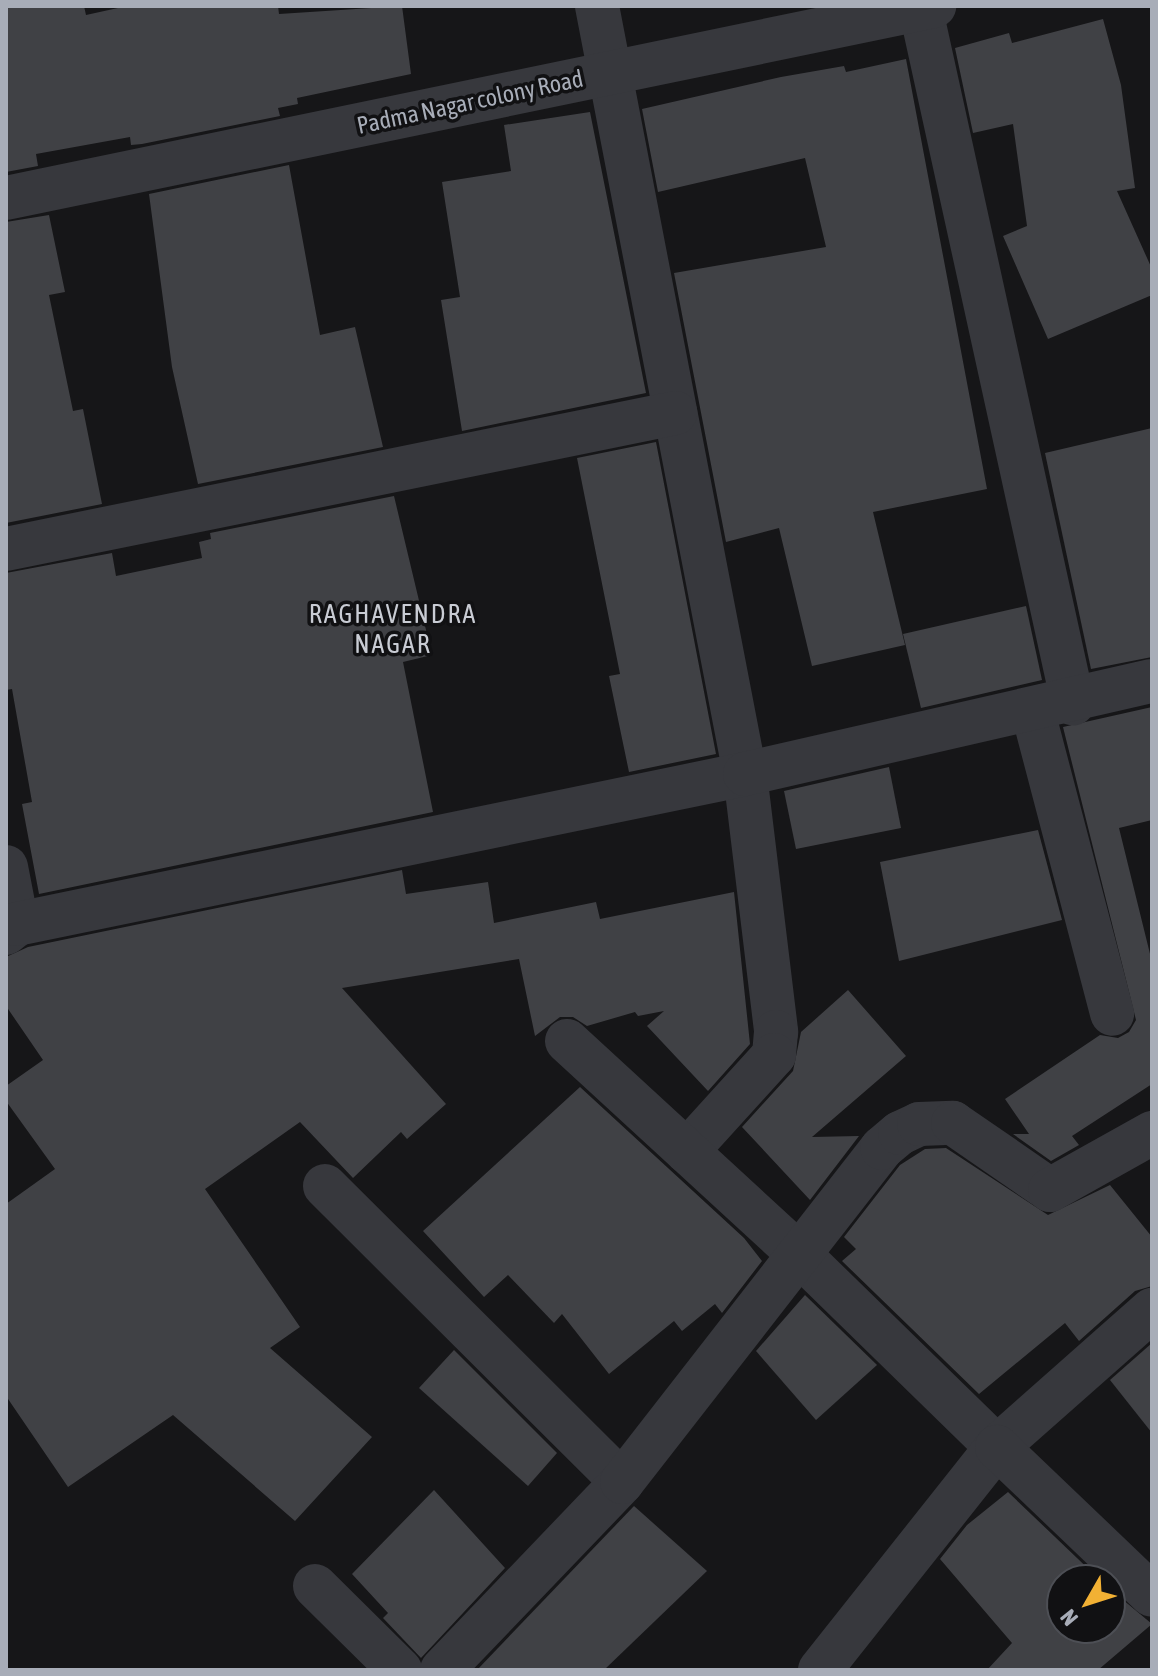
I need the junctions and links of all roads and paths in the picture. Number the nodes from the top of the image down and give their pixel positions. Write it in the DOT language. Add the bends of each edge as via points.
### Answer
graph roads {
  1 [pos="597,6"];
  2 [pos="925,7"];
  3 [pos="610,73"];
  4 [pos="6,198"];
  5 [pos="675,413"];
  6 [pos="6,549"];
  7 [pos="1152,681"];
  8 [pos="1053,707"];
  9 [pos="745,774"];
  10 [pos="6,867"];
  11 [pos="12,928"];
  12 [pos="1112,1014"];
  13 [pos="567,1041"];
  14 [pos="1152,1133"];
  15 [pos="687,1151"];
  16 [pos="325,1186"];
  17 [pos="802,1257"];
  18 [pos="1152,1310"];
  19 [pos="997,1447"];
  20 [pos="622,1482"];
  21 [pos="315,1586"];
  22 [pos="1152,1595"];
  23 [pos="400,1670"];
  24 [pos="442,1670"];
  25 [pos="820,1670"];
  1 -- 3 [label="street"];
  2 -- 3 [label="street, Padma Nagar colony Road"];
  2 -- 8 [label="street"];
  3 -- 4 [label="street, Padma Nagar colony Road"];
  3 -- 5 [label="street"];
  5 -- 6 [label="street"];
  5 -- 9 [label="street"];
  7 -- 8 [label="street"];
  8 -- 9 [label="street"];
  8 -- 12 [label="street"];
  9 -- 11 [label="street"];
  9 -- 15 [label="street" via="776,1032 774,1055"];
  10 -- 11 [label="street"];
  13 -- 15 [label="street"];
  14 -- 17 [label="street" via="1050,1190 953,1123 919,1124 882,1148"];
  15 -- 17 [label="street"];
  16 -- 20 [label="street"];
  17 -- 19 [label="street"];
  17 -- 20 [label="street"];
  18 -- 19 [label="street"];
  19 -- 22 [label="street"];
  19 -- 25 [label="street"];
  20 -- 24 [label="street"];
  21 -- 23 [label="street"];
}
